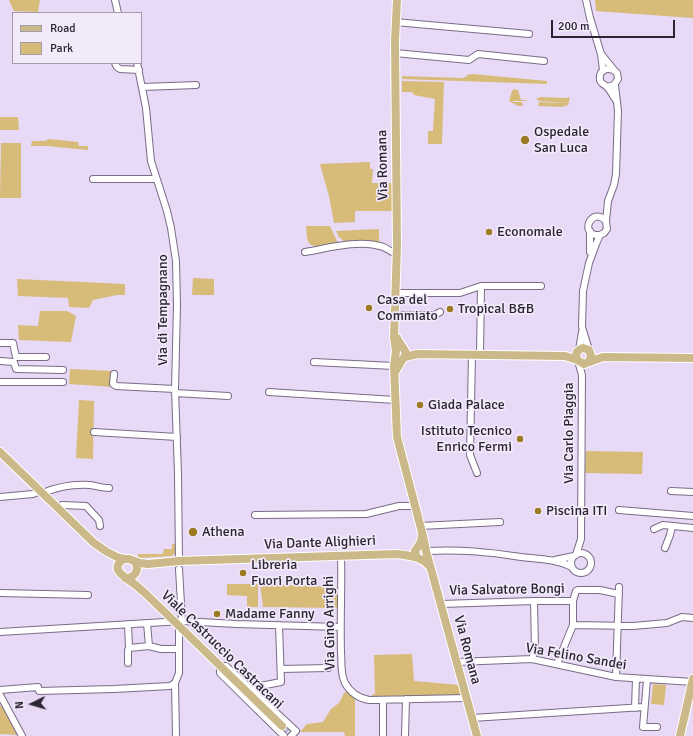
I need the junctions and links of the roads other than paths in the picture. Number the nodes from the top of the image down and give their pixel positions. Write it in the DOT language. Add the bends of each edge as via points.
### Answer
graph roads {
  1 [pos="115,0"];
  2 [pos="397,0"];
  3 [pos="586,0"];
  4 [pos="117,12"];
  5 [pos="395,22"];
  6 [pos="529,34"];
  7 [pos="395,53"];
  8 [pos="601,54"];
  9 [pos="544,61"];
  10 [pos="116,64"];
  11 [pos="137,64"];
  12 [pos="139,70"];
  13 [pos="603,71"];
  14 [pos="615,71"];
  15 [pos="196,85"];
  16 [pos="615,85"];
  17 [pos="143,87"];
  18 [pos="607,87"];
  19 [pos="617,104"];
  20 [pos="93,179"];
  21 [pos="156,179"];
  22 [pos="608,200"];
  23 [pos="596,217"];
  24 [pos="606,221"];
  25 [pos="590,231"];
  26 [pos="600,235"];
  27 [pos="305,252"];
  28 [pos="397,254"];
  29 [pos="589,263"];
  30 [pos="481,286"];
  31 [pos="541,286"];
  32 [pos="396,293"];
  33 [pos="440,312"];
  34 [pos="395,315"];
  35 [pos="582,327"];
  36 [pos="0,343"];
  37 [pos="590,351"];
  38 [pos="401,353"];
  39 [pos="476,355"];
  40 [pos="578,356"];
  41 [pos="46,357"];
  42 [pos="603,357"];
  43 [pos="693,358"];
  44 [pos="0,362"];
  45 [pos="314,362"];
  46 [pos="589,362"];
  47 [pos="394,369"];
  48 [pos="63,370"];
  49 [pos="114,374"];
  50 [pos="582,375"];
  51 [pos="0,382"];
  52 [pos="63,382"];
  53 [pos="175,391"];
  54 [pos="269,392"];
  55 [pos="228,396"];
  56 [pos="395,400"];
  57 [pos="94,432"];
  58 [pos="177,437"];
  59 [pos="0,452"];
  60 [pos="477,473"];
  61 [pos="109,488"];
  62 [pos="671,491"];
  63 [pos="42,492"];
  64 [pos="693,492"];
  65 [pos="0,497"];
  66 [pos="415,506"];
  67 [pos="58,508"];
  68 [pos="619,510"];
  69 [pos="255,515"];
  70 [pos="693,516"];
  71 [pos="500,522"];
  72 [pos="100,526"];
  73 [pos="672,526"];
  74 [pos="693,528"];
  75 [pos="654,529"];
  76 [pos="421,530"];
  77 [pos="581,539"];
  78 [pos="665,548"];
  79 [pos="426,551"];
  80 [pos="417,553"];
  81 [pos="341,555"];
  82 [pos="575,556"];
  83 [pos="588,556"];
  84 [pos="553,560"];
  85 [pos="121,562"];
  86 [pos="135,562"];
  87 [pos="148,564"];
  88 [pos="179,565"];
  89 [pos="572,567"];
  90 [pos="432,571"];
  91 [pos="132,575"];
  92 [pos="619,587"];
  93 [pos="0,593"];
  94 [pos="619,594"];
  95 [pos="88,595"];
  96 [pos="534,601"];
  97 [pos="573,601"];
  98 [pos="441,604"];
  99 [pos="693,618"];
  100 [pos="147,623"];
  101 [pos="178,623"];
  102 [pos="128,624"];
  103 [pos="573,625"];
  104 [pos="279,626"];
  105 [pos="617,626"];
  106 [pos="340,627"];
  107 [pos="0,632"];
  108 [pos="149,646"];
  109 [pos="129,648"];
  110 [pos="179,650"];
  111 [pos="532,659"];
  112 [pos="456,662"];
  113 [pos="128,663"];
  114 [pos="557,664"];
  115 [pos="220,666"];
  116 [pos="328,668"];
  117 [pos="281,669"];
  118 [pos="616,677"];
  119 [pos="636,679"];
  120 [pos="647,680"];
  121 [pos="693,681"];
  122 [pos="175,683"];
  123 [pos="252,689"];
  124 [pos="0,690"];
  125 [pos="0,695"];
  126 [pos="466,698"];
  127 [pos="406,699"];
  128 [pos="383,700"];
  129 [pos="644,707"];
  130 [pos="635,708"];
  131 [pos="472,718"];
  132 [pos="282,726"];
  133 [pos="657,727"];
  134 [pos="295,735"];
  135 [pos="22,736"];
  136 [pos="176,736"];
  137 [pos="284,736"];
  138 [pos="383,736"];
  139 [pos="405,736"];
  140 [pos="477,736"];
  141 [pos="680,736"];
  1 -- 4 [label="street"];
  2 -- 5 [label="main road, Via Romana"];
  3 -- 8 [label="street"];
  5 -- 6 [label="street"];
  5 -- 7 [label="main road, Via Romana"];
  7 -- 9 [label="street" via="469,60 478,54"];
  7 -- 28 [label="main road, Via Romana"];
  8 -- 13 [label="street"];
  8 -- 14 [label="street"];
  10 -- 12 [label="street" via="120,69"];
  11 -- 12 [label="street, Via di Tempagnano"];
  12 -- 17 [label="street, Via di Tempagnano"];
  13 -- 14 [label="street" via="609,68"];
  13 -- 18 [label="street" via="600,79"];
  14 -- 16 [label="street" via="618,78"];
  15 -- 17 [label="street"];
  16 -- 18 [label="street"];
  16 -- 19 [label="street"];
  17 -- 21 [label="street, Via di Tempagnano" via="151,161"];
  18 -- 19 [label="street"];
  19 -- 22 [label="street" via="616,168 614,185"];
  20 -- 21 [label="street"];
  21 -- 53 [label="street, Via di Tempagnano" via="167,211 175,254"];
  22 -- 23 [label="street"];
  22 -- 24 [label="street"];
  23 -- 24 [label="street"];
  23 -- 25 [label="street" via="589,223"];
  24 -- 26 [label="street" via="607,229"];
  25 -- 26 [label="street" via="594,235"];
  25 -- 29 [label="street"];
  26 -- 29 [label="street"];
  27 -- 28 [label="street" via="347,245 372,245 382,246"];
  28 -- 32 [label="main road, Via Romana"];
  29 -- 35 [label="street" via="583,291"];
  30 -- 31 [label="street"];
  30 -- 32 [label="street" via="460,293"];
  30 -- 39 [label="street"];
  32 -- 34 [label="main road, Via Romana"];
  33 -- 34 [label="street" via="435,315"];
  34 -- 38 [label="main road, Via Romana" via="395,331"];
  35 -- 37 [label="street"];
  35 -- 40 [label="street"];
  36 -- 41 [label="street" via="13,343 16,357"];
  37 -- 40 [label="main road, Via Carlo Piaggia" via="583,348"];
  37 -- 42 [label="main road"];
  37 -- 46 [label="main road"];
  38 -- 39 [label="main road, Via Carlo Piaggia"];
  38 -- 47 [label="main road, Via Romana"];
  39 -- 40 [label="main road, Via Carlo Piaggia"];
  39 -- 60 [label="street" via="470,455"];
  40 -- 46 [label="main road, Via Carlo Piaggia" via="584,364"];
  40 -- 50 [label="street"];
  42 -- 43 [label="main road, Via Carlo Piaggia"];
  42 -- 46 [label="main road, Via Carlo Piaggia"];
  44 -- 48 [label="street" via="14,362 16,369"];
  45 -- 47 [label="street"];
  46 -- 50 [label="street"];
  47 -- 56 [label="main road, Via Romana"];
  49 -- 53 [label="street" via="113,384 116,386"];
  50 -- 77 [label="street, Via Carlo Piaggia"];
  51 -- 52 [label="street"];
  53 -- 55 [label="street"];
  53 -- 58 [label="street, Via di Tempagnano"];
  54 -- 56 [label="street"];
  56 -- 66 [label="main road, Via Romana" via="397,441"];
  57 -- 58 [label="street"];
  58 -- 88 [label="street, Via di Tempagnano"];
  59 -- 63 [label="main road"];
  61 -- 63 [label="street" via="91,485 66,486"];
  62 -- 64 [label="street"];
  63 -- 65 [label="street"];
  63 -- 67 [label="main road"];
  66 -- 69 [label="street" via="399,506 366,514"];
  66 -- 76 [label="main road, Via Romana"];
  67 -- 72 [label="street" via="86,506 99,520"];
  67 -- 85 [label="main road" via="94,543"];
  68 -- 70 [label="street"];
  71 -- 76 [label="street"];
  73 -- 74 [label="street"];
  73 -- 75 [label="street" via="663,525"];
  73 -- 78 [label="street"];
  76 -- 79 [label="main road, Via Romana"];
  76 -- 80 [label="main road, Via Romana" via="422,541"];
  77 -- 82 [label="street, Via Carlo Piaggia"];
  77 -- 83 [label="street, Via Carlo Piaggia"];
  79 -- 80 [label="main road" via="425,557"];
  79 -- 84 [label="street" via="460,550"];
  79 -- 90 [label="main road, Via Romana"];
  80 -- 81 [label="main road, Via Dante Alighieri"];
  80 -- 90 [label="main road, Via Romana"];
  81 -- 88 [label="main road, Via Dante Alighieri"];
  81 -- 106 [label="street, Via Gino Arrighi"];
  82 -- 83 [label="street"];
  82 -- 84 [label="street"];
  82 -- 89 [label="street" via="571,562"];
  83 -- 89 [label="street" via="591,564 586,572 578,573"];
  84 -- 89 [label="street"];
  85 -- 86 [label="main road" via="129,559"];
  85 -- 91 [label="main road, Viale Castruccio Castracani" via="120,574"];
  86 -- 87 [label="main road, Via Dante Alighieri"];
  86 -- 91 [label="main road" via="137,568"];
  87 -- 88 [label="main road, Via Dante Alighieri"];
  87 -- 91 [label="main road, Via Dante Alighieri"];
  88 -- 101 [label="street, Via di Tempagnano"];
  90 -- 98 [label="main road, Via Romana"];
  91 -- 101 [label="main road, Viale Castruccio Castracani" via="145,593"];
  92 -- 94 [label="street"];
  93 -- 95 [label="street"];
  94 -- 97 [label="street" via="600,590 578,590"];
  94 -- 105 [label="street"];
  96 -- 97 [label="street, Via Salvatore Bongi"];
  96 -- 98 [label="street, Via Salvatore Bongi"];
  96 -- 111 [label="street" via="535,648"];
  97 -- 103 [label="street"];
  98 -- 112 [label="main road, Via Romana"];
  99 -- 105 [label="street" via="681,617 667,623"];
  100 -- 101 [label="street"];
  100 -- 102 [label="street"];
  100 -- 108 [label="street"];
  101 -- 104 [label="street"];
  101 -- 110 [label="street, Via di Tempagnano"];
  101 -- 115 [label="main road, Viale Castruccio Castracani"];
  102 -- 107 [label="street"];
  102 -- 109 [label="street"];
  103 -- 105 [label="street"];
  103 -- 114 [label="street"];
  104 -- 106 [label="street"];
  104 -- 117 [label="street"];
  105 -- 118 [label="street"];
  106 -- 128 [label="street, Via Gino Arrighi" via="342,671 350,691 360,698"];
  108 -- 109 [label="street"];
  108 -- 110 [label="street"];
  109 -- 113 [label="street"];
  110 -- 122 [label="street, Via di Tempagnano" via="179,672"];
  111 -- 112 [label="street, Via Felino Sandei"];
  111 -- 114 [label="street, Via Felino Sandei"];
  112 -- 126 [label="main road, Via Romana"];
  114 -- 118 [label="street, Via Felino Sandei"];
  115 -- 123 [label="street" via="226,666"];
  115 -- 132 [label="main road, Viale Castruccio Castracani"];
  115 -- 137 [label="street" via="220,673"];
  116 -- 117 [label="street"];
  117 -- 123 [label="street" via="281,682"];
  118 -- 119 [label="street, Via Felino Sandei"];
  119 -- 120 [label="street, Via Felino Sandei"];
  119 -- 130 [label="street"];
  120 -- 121 [label="street, Via Felino Sandei"];
  120 -- 129 [label="street"];
  121 -- 141 [label="main road"];
  122 -- 124 [label="street" via="170,686 114,689 39,690 38,687"];
  122 -- 136 [label="street, Via di Tempagnano"];
  123 -- 134 [label="street" via="296,731"];
  125 -- 135 [label="street"];
  126 -- 127 [label="street, Via Gino Arrighi"];
  126 -- 131 [label="main road, Via Romana"];
  127 -- 128 [label="street, Via Gino Arrighi"];
  127 -- 139 [label="street"];
  128 -- 138 [label="street"];
  129 -- 130 [label="street"];
  129 -- 133 [label="street" via="643,727"];
  130 -- 131 [label="street"];
  131 -- 140 [label="main road, Via Romana"];
}
